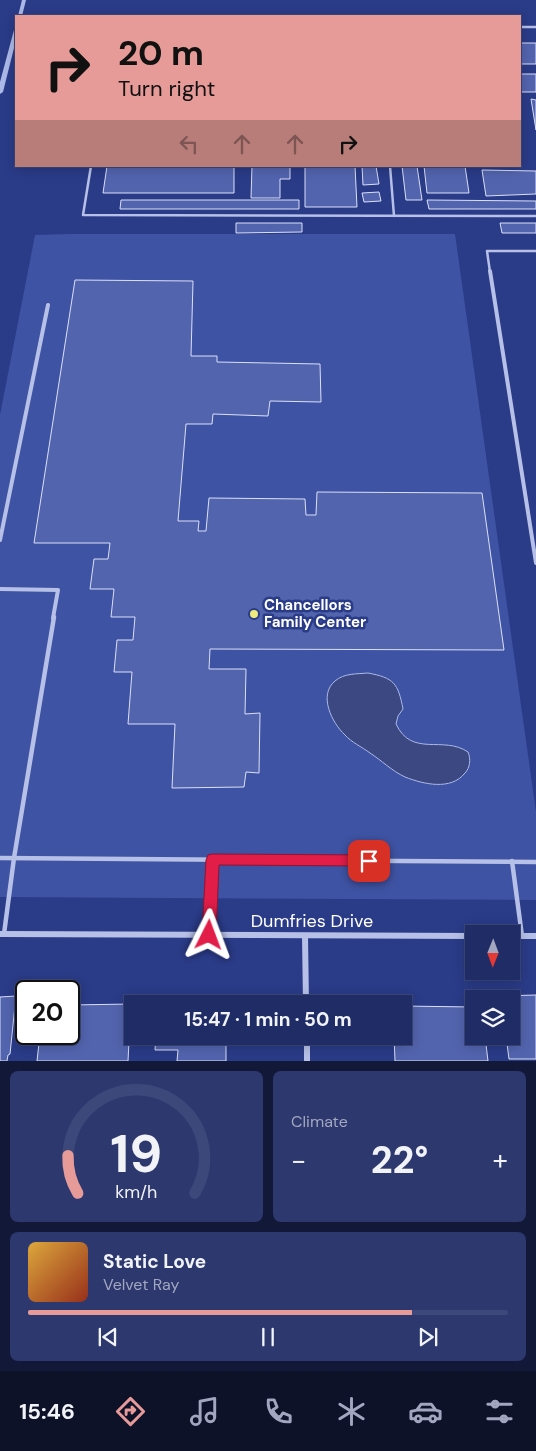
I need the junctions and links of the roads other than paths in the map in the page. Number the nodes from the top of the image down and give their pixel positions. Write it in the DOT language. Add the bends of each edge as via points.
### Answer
graph roads {
  1 [pos="521,28"];
  2 [pos="536,28"];
  3 [pos="91,167"];
  4 [pos="390,167"];
  5 [pos="394,216"];
  6 [pos="536,216"];
  7 [pos="536,251"];
  8 [pos="48,305"];
  9 [pos="0,540"];
  10 [pos="536,563"];
  11 [pos="0,589"];
  12 [pos="0,858"];
  13 [pos="14,858"];
  14 [pos="212,860"];
  15 [pos="512,861"];
  16 [pos="536,862"];
  17 [pos="2,934"];
  18 [pos="209,935"];
  19 [pos="305,936"];
  20 [pos="465,936"];
  21 [pos="522,936"];
  22 [pos="536,936"];
  23 [pos="306,995"];
  24 [pos="307,1045"];
  25 [pos="307,1061"];
  1 -- 2 [label="lane"];
  3 -- 5 [label="lane" via="83,215"];
  4 -- 5 [label="lane"];
  5 -- 6 [label="lane"];
  7 -- 10 [label="lane" via="487,251"];
  8 -- 9 [label="lane"];
  11 -- 13 [label="lane" via="58,590"];
  12 -- 13 [label="lane"];
  13 -- 14 [label="lane"];
  13 -- 17 [label="lane"];
  14 -- 15 [label="lane"];
  14 -- 18 [label="lane"];
  15 -- 16 [label="lane"];
  15 -- 21 [label="lane"];
  17 -- 18 [label="street, Dumfries Drive"];
  18 -- 19 [label="street, Dumfries Drive"];
  19 -- 20 [label="street, Dumfries Drive"];
  19 -- 23 [label="street"];
  21 -- 22 [label="street"];
  24 -- 25 [label="street"];
}
